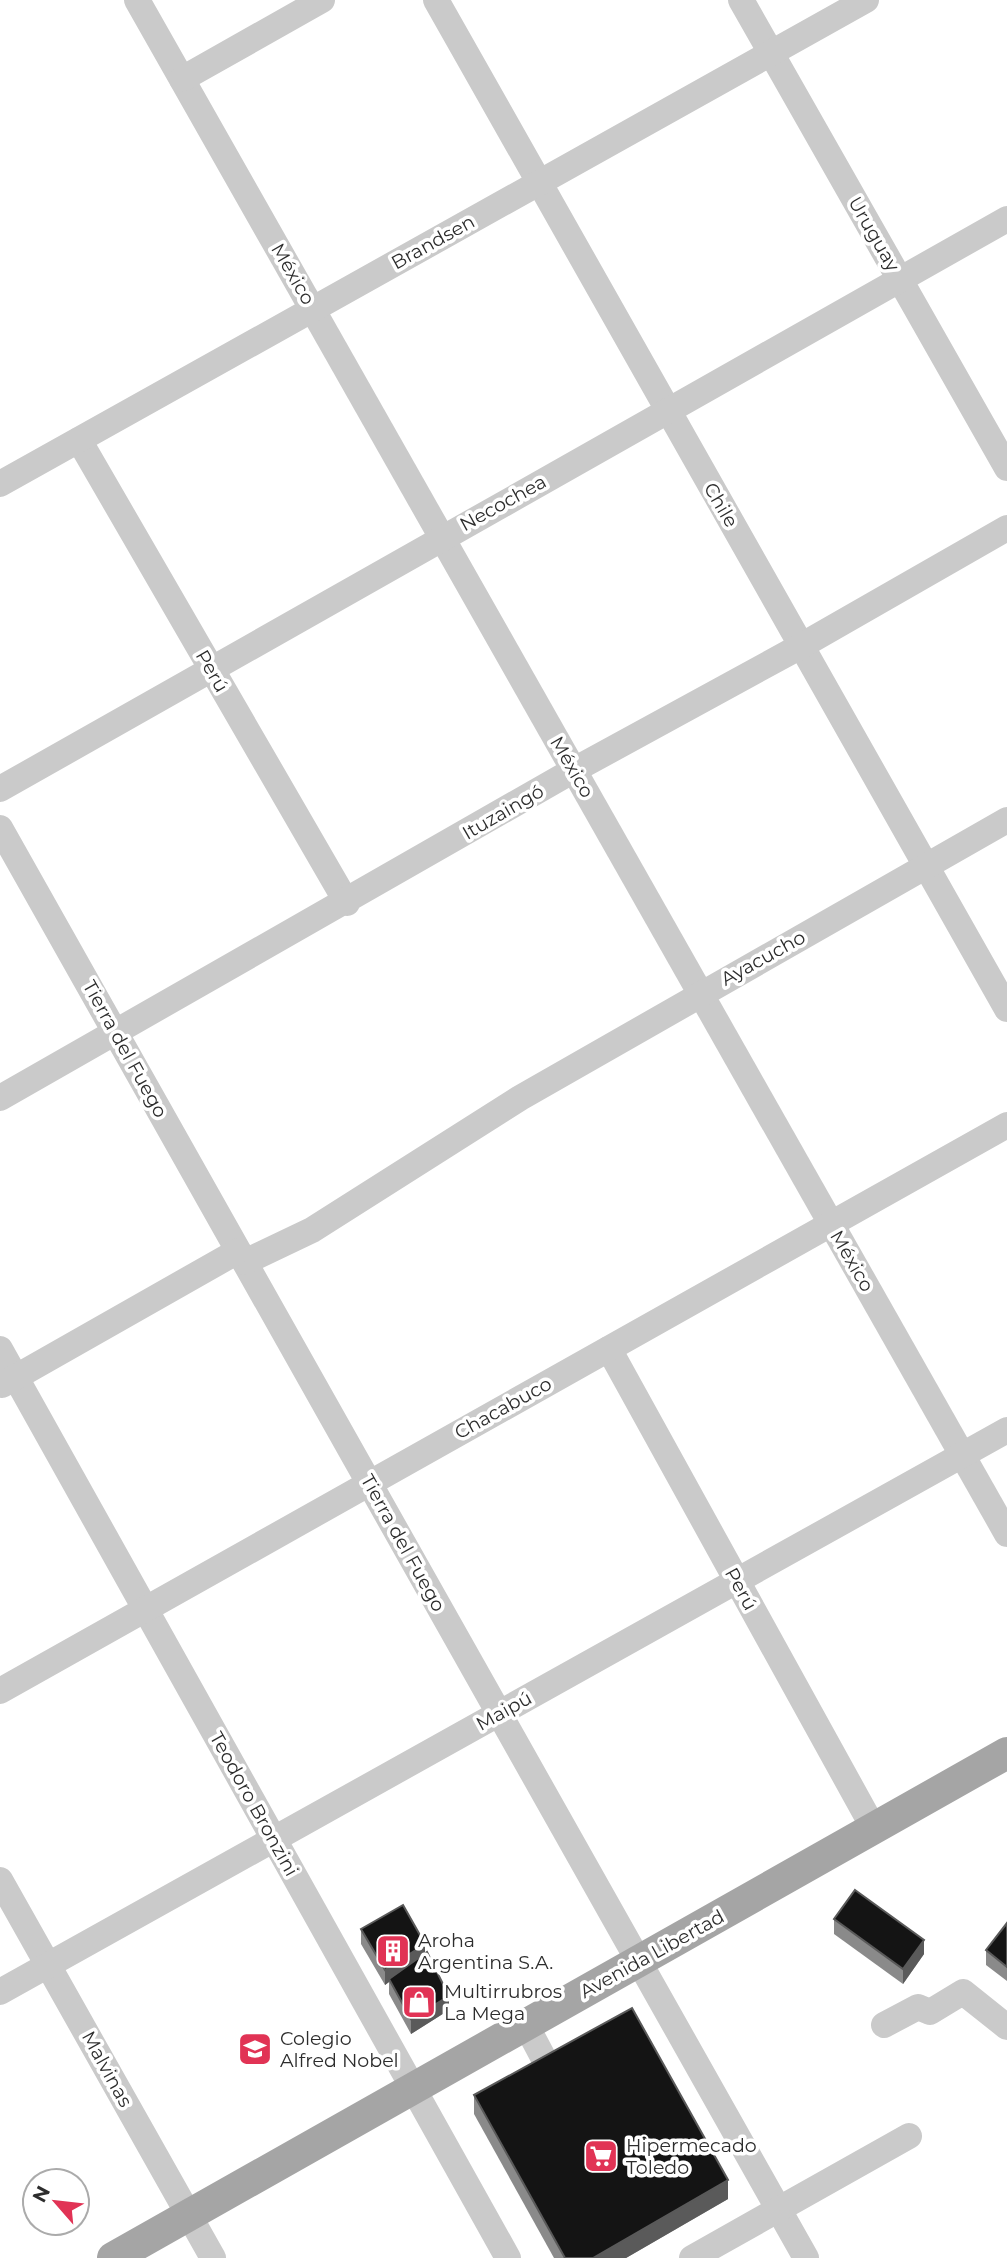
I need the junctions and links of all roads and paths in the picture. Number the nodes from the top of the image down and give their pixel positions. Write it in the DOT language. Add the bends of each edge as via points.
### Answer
graph roads {
  1 [pos="137,0"];
  2 [pos="322,0"];
  3 [pos="436,0"];
  4 [pos="741,0"];
  5 [pos="866,0"];
  6 [pos="771,53"];
  7 [pos="182,79"];
  8 [pos="539,183"];
  9 [pos="1007,219"];
  10 [pos="901,280"];
  11 [pos="313,309"];
  12 [pos="669,412"];
  13 [pos="79,440"];
  14 [pos="1007,468"];
  15 [pos="0,484"];
  16 [pos="1007,528"];
  17 [pos="441,537"];
  18 [pos="802,646"];
  19 [pos="212,670"];
  20 [pos="574,771"];
  21 [pos="0,789"];
  22 [pos="1007,820"];
  23 [pos="0,828"];
  24 [pos="926,866"];
  25 [pos="346,903"];
  26 [pos="700,993"];
  27 [pos="1007,1009"];
  28 [pos="116,1033"];
  29 [pos="0,1098"];
  30 [pos="1007,1125"];
  31 [pos="831,1224"];
  32 [pos="242,1256"];
  33 [pos="0,1349"];
  34 [pos="609,1349"];
  35 [pos="8,1382"];
  36 [pos="1007,1430"];
  37 [pos="962,1455"];
  38 [pos="369,1483"];
  39 [pos="1007,1534"];
  40 [pos="737,1581"];
  41 [pos="145,1609"];
  42 [pos="0,1691"];
  43 [pos="499,1714"];
  44 [pos="1007,1754"];
  45 [pos="874,1829"];
  46 [pos="274,1839"];
  47 [pos="0,1880"];
  48 [pos="639,1962"];
  49 [pos="48,1965"];
  50 [pos="0,1992"];
  51 [pos="526,2025"];
  52 [pos="884,2025"];
  53 [pos="1007,2027"];
  54 [pos="413,2089"];
  55 [pos="572,2112"];
  56 [pos="909,2136"];
  57 [pos="779,2209"];
  58 [pos="189,2215"];
  59 [pos="113,2258"];
  60 [pos="213,2258"];
  61 [pos="508,2258"];
  62 [pos="692,2258"];
  63 [pos="806,2258"];
  1 -- 7 [label="street, México"];
  2 -- 7 [label="street"];
  3 -- 8 [label="street, Chile"];
  4 -- 6 [label="street, Uruguay"];
  5 -- 6 [label="street, Brandsen"];
  6 -- 8 [label="street, Brandsen"];
  6 -- 10 [label="street, Uruguay"];
  7 -- 11 [label="street, México"];
  8 -- 11 [label="street, Brandsen"];
  8 -- 12 [label="street, Chile"];
  9 -- 10 [label="street, Necochea"];
  10 -- 12 [label="street, Necochea"];
  10 -- 14 [label="street, Uruguay"];
  11 -- 13 [label="street, Brandsen"];
  11 -- 17 [label="street, México"];
  12 -- 17 [label="street, Necochea"];
  12 -- 18 [label="street, Chile"];
  13 -- 15 [label="street, Brandsen"];
  13 -- 19 [label="street, Perú"];
  16 -- 18 [label="street, Ituzaingó"];
  17 -- 19 [label="street, Necochea"];
  17 -- 20 [label="street, México"];
  18 -- 20 [label="street, Ituzaingó"];
  18 -- 24 [label="street, Chile"];
  19 -- 21 [label="street, Necochea"];
  19 -- 25 [label="street, Perú"];
  20 -- 25 [label="street, Ituzaingó"];
  20 -- 26 [label="street, México"];
  22 -- 24 [label="street, Ayacucho"];
  23 -- 28 [label="street, Tierra del Fuego"];
  24 -- 26 [label="street, Ayacucho"];
  24 -- 27 [label="street, Chile"];
  25 -- 28 [label="street, Ituzaingó"];
  26 -- 31 [label="street, México"];
  26 -- 32 [label="street, Ayacucho" via="520,1098 312,1230"];
  28 -- 29 [label="street, Ituzaingó"];
  28 -- 32 [label="street, Tierra del Fuego"];
  30 -- 31 [label="street, Chacabuco"];
  31 -- 34 [label="street, Chacabuco"];
  31 -- 37 [label="street, México"];
  32 -- 35 [label="street"];
  32 -- 38 [label="street, Tierra del Fuego"];
  33 -- 35 [label="street, Teodoro Bronzini"];
  34 -- 38 [label="street, Chacabuco"];
  34 -- 40 [label="street, Perú"];
  35 -- 41 [label="street, Teodoro Bronzini"];
  36 -- 37 [label="street, Maipú"];
  37 -- 39 [label="street, México"];
  37 -- 40 [label="street, Maipú"];
  38 -- 41 [label="street, Chacabuco"];
  38 -- 43 [label="street, Tierra del Fuego"];
  40 -- 43 [label="street, Maipú"];
  40 -- 45 [label="street, Perú"];
  41 -- 42 [label="street, Chacabuco"];
  41 -- 46 [label="street, Teodoro Bronzini"];
  43 -- 46 [label="street, Maipú"];
  43 -- 48 [label="street, Tierra del Fuego"];
  44 -- 45 [label="main road, Avenida Libertad"];
  45 -- 48 [label="main road, Avenida Libertad"];
  46 -- 49 [label="street, Maipú"];
  46 -- 54 [label="street, Teodoro Bronzini"];
  47 -- 49 [label="street, Malvinas"];
  48 -- 51 [label="main road, Avenida Libertad"];
  48 -- 57 [label="street, Tierra del Fuego"];
  49 -- 50 [label="street, Maipú"];
  49 -- 58 [label="street, Malvinas"];
  51 -- 54 [label="main road, Avenida Libertad"];
  51 -- 55 [label="street"];
  52 -- 53 [label="street" via="918,2007 930,2012 963,1993"];
  54 -- 58 [label="main road, Avenida Libertad"];
  54 -- 61 [label="street, Teodoro Bronzini"];
  56 -- 57 [label="street"];
  57 -- 62 [label="street"];
  57 -- 63 [label="street, Tierra del Fuego"];
  58 -- 59 [label="main road, Avenida Libertad"];
  58 -- 60 [label="street, Malvinas"];
}
